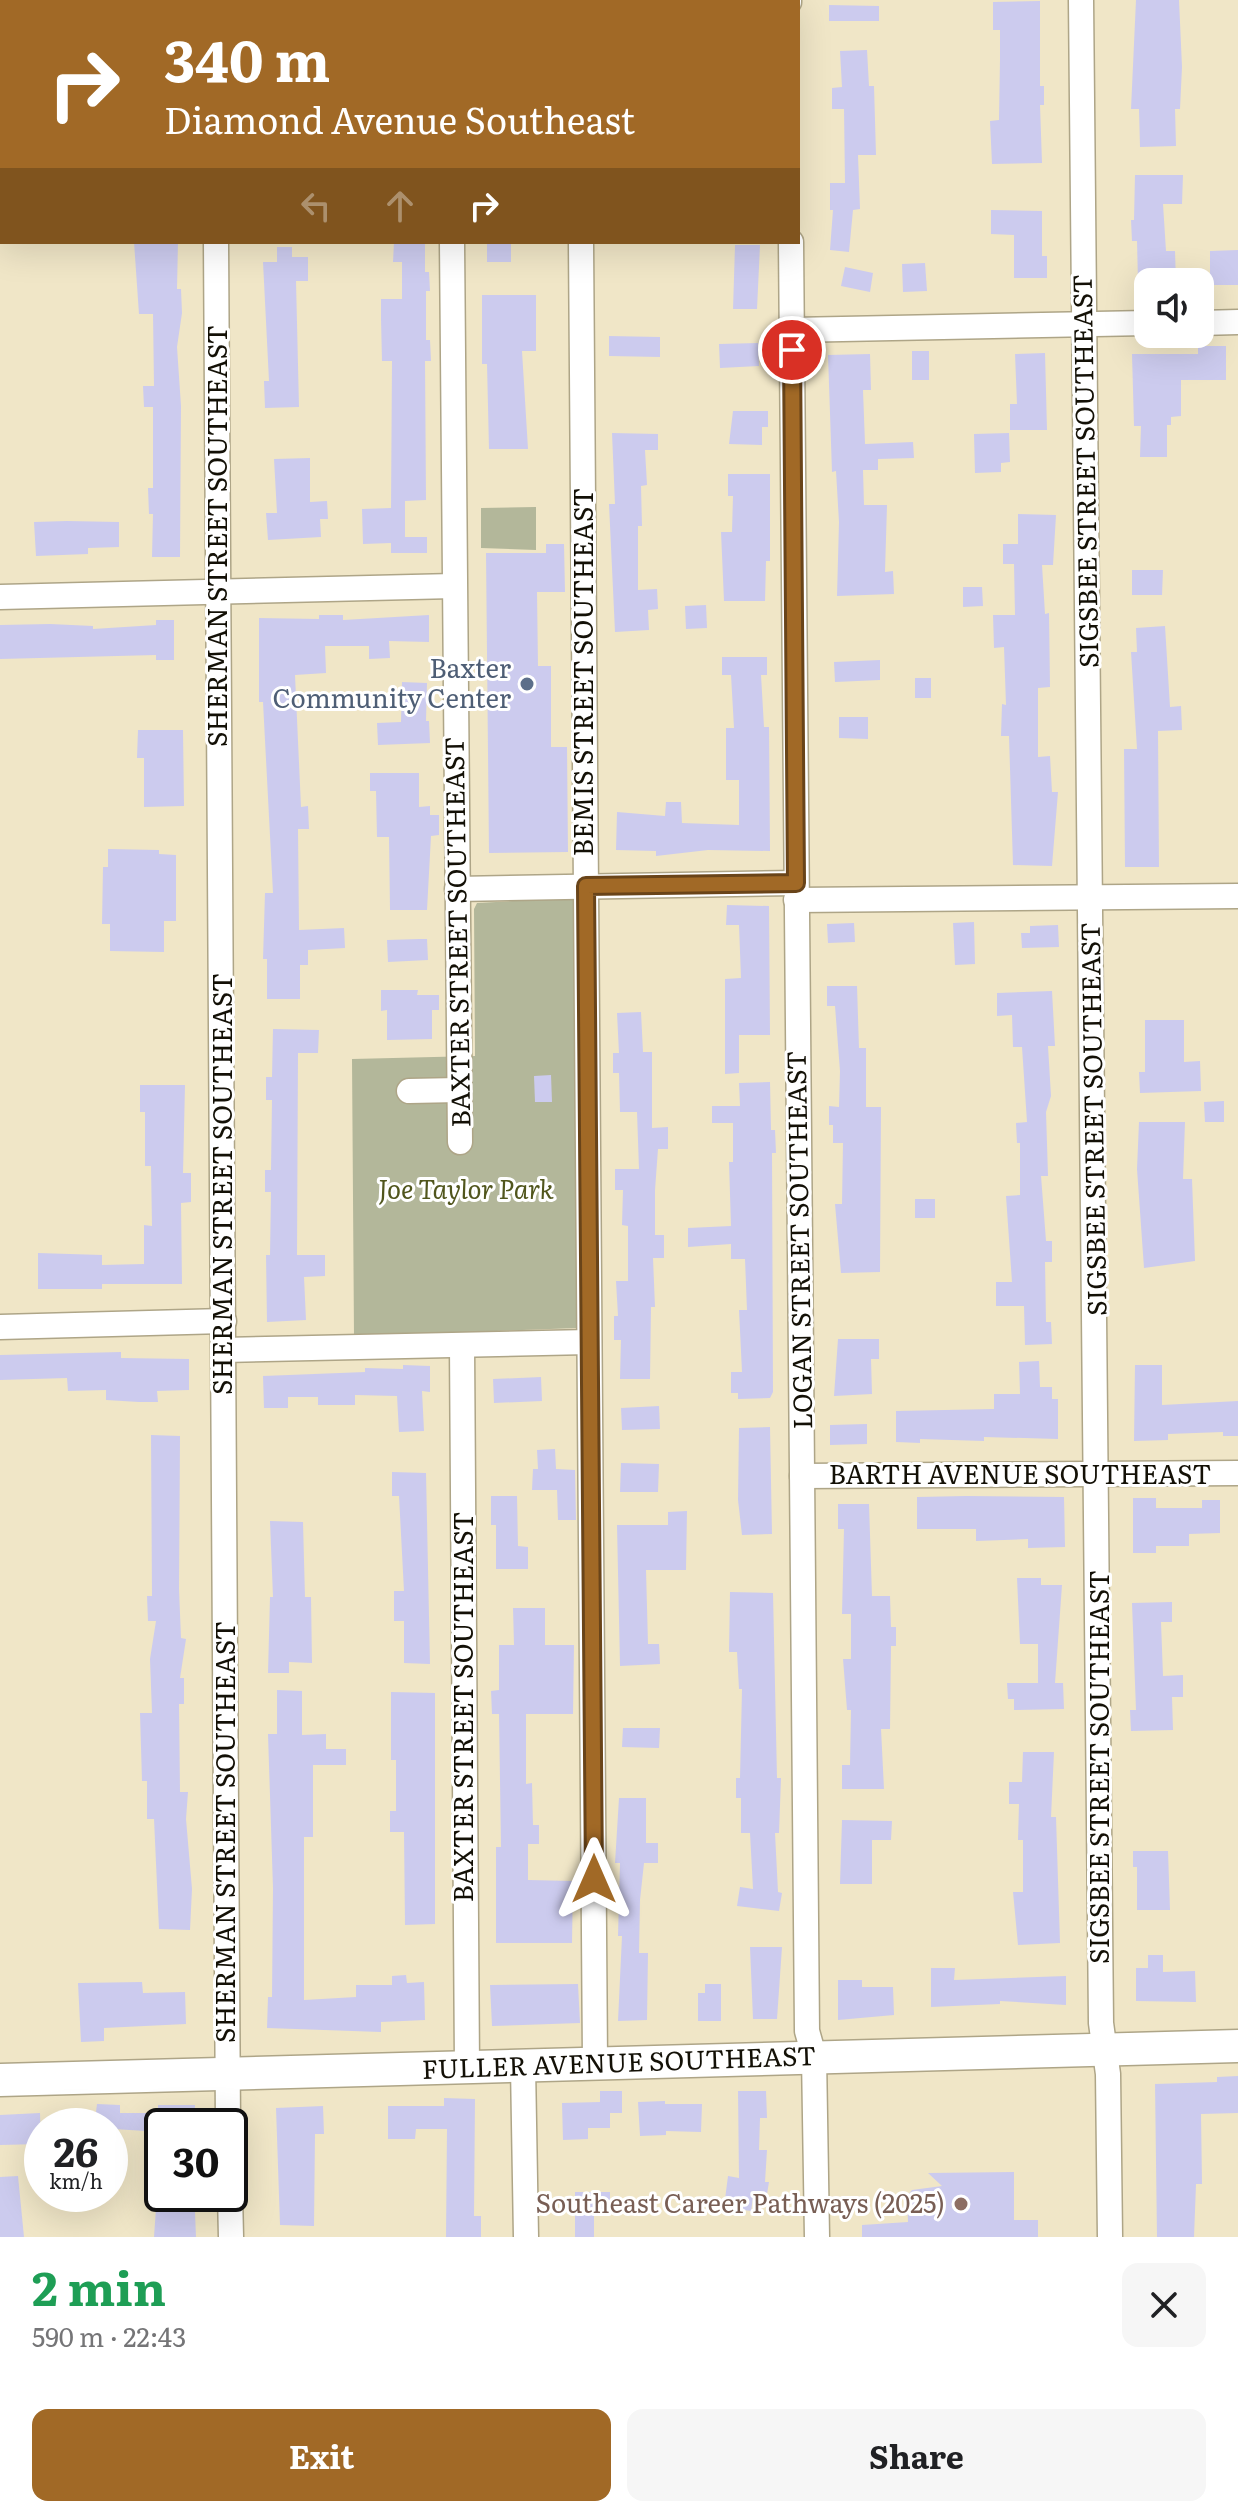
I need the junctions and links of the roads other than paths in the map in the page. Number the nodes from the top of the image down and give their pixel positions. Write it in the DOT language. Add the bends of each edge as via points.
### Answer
graph roads {
  1 [pos="1081,0"];
  2 [pos="216,244"];
  3 [pos="452,244"];
  4 [pos="581,244"];
  5 [pos="791,244"];
  6 [pos="1238,322"];
  7 [pos="1134,323"];
  8 [pos="1214,323"];
  9 [pos="1085,324"];
  10 [pos="792,330"];
  11 [pos="454,586"];
  12 [pos="218,591"];
  13 [pos="0,597"];
  14 [pos="586,886"];
  15 [pos="457,889"];
  16 [pos="796,892"];
  17 [pos="1238,896"];
  18 [pos="1091,897"];
  19 [pos="459,1090"];
  20 [pos="409,1091"];
  21 [pos="460,1142"];
  22 [pos="224,1321"];
  23 [pos="0,1327"];
  24 [pos="589,1342"];
  25 [pos="462,1346"];
  26 [pos="224,1350"];
  27 [pos="1238,1473"];
  28 [pos="802,1476"];
  29 [pos="1098,1476"];
  30 [pos="1238,2046"];
  31 [pos="1104,2049"];
  32 [pos="814,2056"];
  33 [pos="595,2062"];
  34 [pos="523,2066"];
  35 [pos="467,2068"];
  36 [pos="228,2077"];
  37 [pos="0,2080"];
  38 [pos="228,2108"];
  39 [pos="230,2212"];
  40 [pos="231,2237"];
  41 [pos="526,2237"];
  42 [pos="817,2237"];
  43 [pos="1110,2237"];
  1 -- 9 [label="street, SIGSBEE STREET SOUTHEAST"];
  2 -- 12 [label="street, SHERMAN STREET SOUTHEAST"];
  3 -- 11 [label="street, BAXTER STREET SOUTHEAST"];
  4 -- 14 [label="street, BEMIS STREET SOUTHEAST"];
  5 -- 10 [label="street, LOGAN STREET SOUTHEAST"];
  6 -- 8 [label="street"];
  7 -- 9 [label="street"];
  9 -- 10 [label="street"];
  9 -- 18 [label="street, SIGSBEE STREET SOUTHEAST"];
  10 -- 16 [label="street, LOGAN STREET SOUTHEAST"];
  11 -- 12 [label="street"];
  11 -- 15 [label="street, BAXTER STREET SOUTHEAST"];
  12 -- 13 [label="street"];
  12 -- 22 [label="street, SHERMAN STREET SOUTHEAST"];
  14 -- 15 [label="street"];
  14 -- 16 [label="street"];
  14 -- 24 [label="street, BEMIS STREET SOUTHEAST"];
  15 -- 19 [label="street, BAXTER STREET SOUTHEAST"];
  16 -- 18 [label="street"];
  16 -- 28 [label="street, LOGAN STREET SOUTHEAST"];
  17 -- 18 [label="street"];
  18 -- 29 [label="street, SIGSBEE STREET SOUTHEAST"];
  19 -- 20 [label="street"];
  19 -- 21 [label="street, BAXTER STREET SOUTHEAST"];
  22 -- 23 [label="street"];
  22 -- 26 [label="street, SHERMAN STREET SOUTHEAST"];
  24 -- 25 [label="street"];
  24 -- 33 [label="street, BEMIS STREET SOUTHEAST"];
  25 -- 26 [label="street"];
  25 -- 35 [label="street, BAXTER STREET SOUTHEAST"];
  26 -- 36 [label="street, SHERMAN STREET SOUTHEAST"];
  27 -- 29 [label="street, BARTH AVENUE SOUTHEAST"];
  28 -- 29 [label="street, BARTH AVENUE SOUTHEAST"];
  28 -- 32 [label="street, LOGAN STREET SOUTHEAST" via="807,2031"];
  29 -- 31 [label="street, SIGSBEE STREET SOUTHEAST"];
  30 -- 31 [label="main road, FULLER AVENUE SOUTHEAST"];
  31 -- 32 [label="main road, FULLER AVENUE SOUTHEAST"];
  31 -- 43 [label="street, SIGSBEE STREET SOUTHEAST"];
  32 -- 33 [label="main road, FULLER AVENUE SOUTHEAST"];
  32 -- 42 [label="street, LOGAN STREET SOUTHEAST"];
  33 -- 34 [label="main road, FULLER AVENUE SOUTHEAST"];
  34 -- 35 [label="main road, FULLER AVENUE SOUTHEAST"];
  34 -- 41 [label="street"];
  35 -- 36 [label="main road, FULLER AVENUE SOUTHEAST"];
  36 -- 37 [label="main road, FULLER AVENUE SOUTHEAST"];
  36 -- 38 [label="street, SHERMAN STREET SOUTHEAST"];
  39 -- 40 [label="street"];
}
